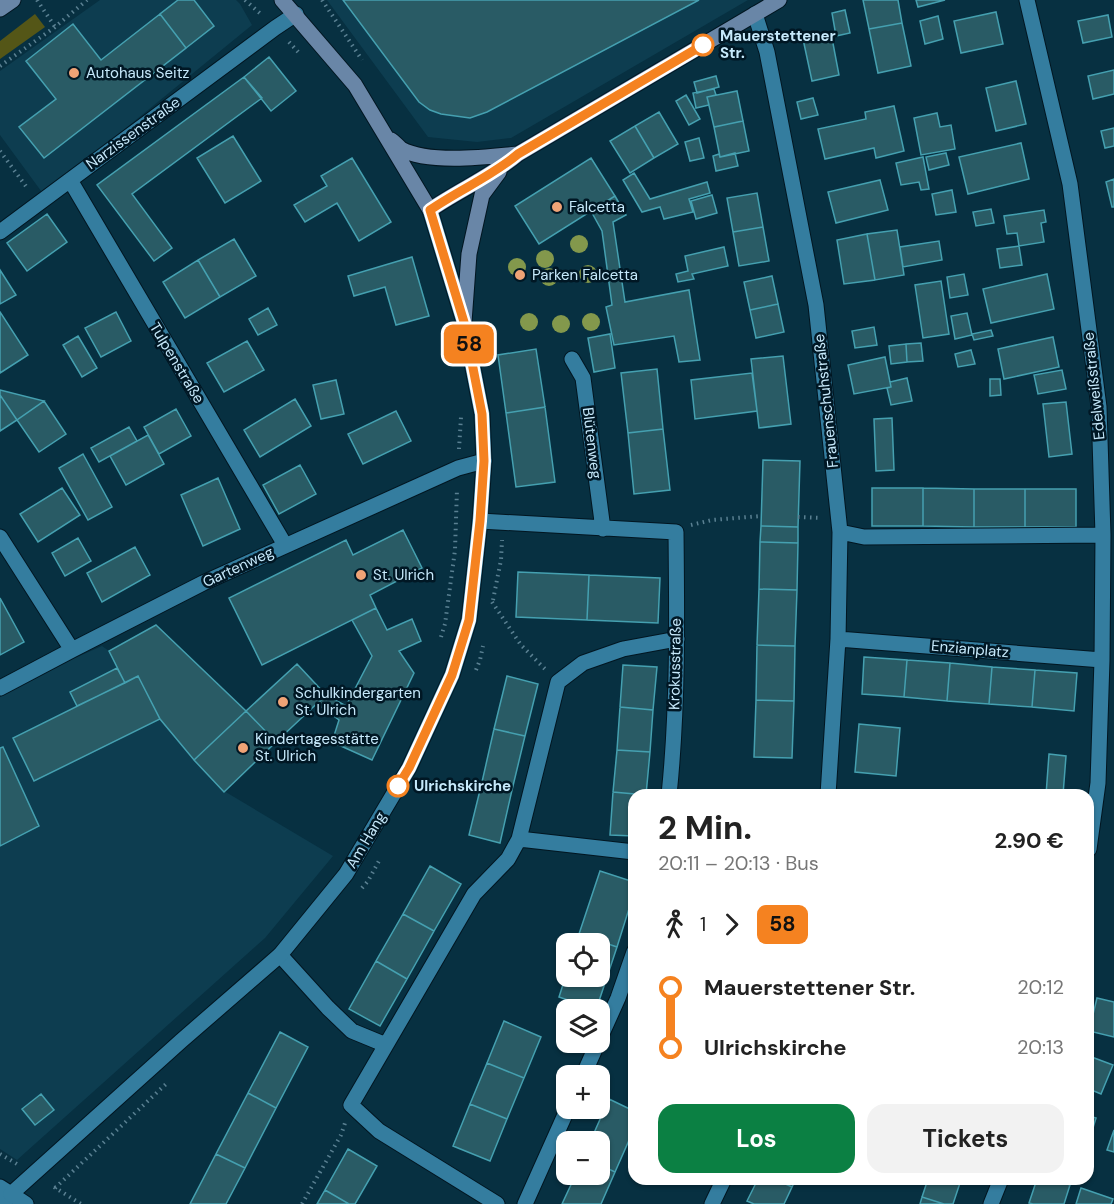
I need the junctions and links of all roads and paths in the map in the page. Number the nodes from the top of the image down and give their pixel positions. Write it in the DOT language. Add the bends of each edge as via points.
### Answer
graph roads {
  1 [pos="13,0"];
  2 [pos="37,0"];
  3 [pos="87,0"];
  4 [pos="245,0"];
  5 [pos="282,0"];
  6 [pos="322,0"];
  7 [pos="779,0"];
  8 [pos="1027,0"];
  9 [pos="0,9"];
  10 [pos="296,14"];
  11 [pos="755,14"];
  12 [pos="56,27"];
  13 [pos="275,28"];
  14 [pos="306,60"];
  15 [pos="364,64"];
  16 [pos="0,66"];
  17 [pos="384,134"];
  18 [pos="0,152"];
  19 [pos="518,154"];
  20 [pos="502,167"];
  21 [pos="69,180"];
  22 [pos="38,204"];
  23 [pos="430,210"];
  24 [pos="0,232"];
  25 [pos="464,322"];
  26 [pos="572,359"];
  27 [pos="460,406"];
  28 [pos="484,461"];
  29 [pos="458,468"];
  30 [pos="761,516"];
  31 [pos="480,521"];
  32 [pos="503,522"];
  33 [pos="603,529"];
  34 [pos="676,532"];
  35 [pos="840,532"];
  36 [pos="1103,535"];
  37 [pos="0,537"];
  38 [pos="285,545"];
  39 [pos="492,602"];
  40 [pos="490,614"];
  41 [pos="485,637"];
  42 [pos="677,639"];
  43 [pos="838,639"];
  44 [pos="439,644"];
  45 [pos="72,650"];
  46 [pos="1102,660"];
  47 [pos="476,671"];
  48 [pos="558,682"];
  49 [pos="0,688"];
  50 [pos="670,789"];
  51 [pos="828,789"];
  52 [pos="1094,812"];
  53 [pos="519,839"];
  54 [pos="385,849"];
  55 [pos="628,851"];
  56 [pos="360,889"];
  57 [pos="280,955"];
  58 [pos="628,969"];
  59 [pos="610,1016"];
  60 [pos="386,1045"];
  61 [pos="166,1084"];
  62 [pos="351,1105"];
  63 [pos="563,1119"];
  64 [pos="32,1174"];
  65 [pos="721,1185"];
  66 [pos="999,1185"];
  67 [pos="55,1188"];
  68 [pos="4,1195"];
  69 [pos="26,1204"];
  70 [pos="81,1204"];
  71 [pos="302,1204"];
  72 [pos="497,1204"];
  73 [pos="525,1204"];
  74 [pos="712,1204"];
  75 [pos="991,1204"];
  1 -- 9 [label="main road"];
  2 -- 12 [label="path"];
  3 -- 12 [label="path"];
  4 -- 13 [label="path"];
  5 -- 10 [label="main road"];
  6 -- 15 [label="path"];
  7 -- 11 [label="main road"];
  8 -- 36 [label="street, Edelweißstraße" via="1070,184 1099,408"];
  10 -- 13 [label="street, Narzissenstraße"];
  10 -- 17 [label="main road" via="355,85"];
  11 -- 19 [label="main road"];
  11 -- 35 [label="street, Frauenschuhstraße" via="767,52 816,305"];
  12 -- 16 [label="path"];
  13 -- 14 [label="path"];
  13 -- 21 [label="street, Narzissenstraße"];
  17 -- 19 [label="main road" via="402,149 425,156 476,158"];
  17 -- 23 [label="main road"];
  18 -- 22 [label="path"];
  19 -- 20 [label="main road"];
  20 -- 23 [label="main road"];
  20 -- 25 [label="main road" via="482,195 469,254"];
  21 -- 22 [label="street, Narzissenstraße"];
  21 -- 38 [label="street, Tulpenstraße"];
  22 -- 24 [label="street, Narzissenstraße"];
  23 -- 25 [label="street, Am Hang"];
  25 -- 28 [label="street, Am Hang" via="482,414"];
  26 -- 33 [label="street, Blütenweg" via="583,378"];
  27 -- 29 [label="path"];
  28 -- 29 [label="street, Gartenweg"];
  28 -- 31 [label="street, Am Hang"];
  29 -- 38 [label="street, Gartenweg"];
  29 -- 44 [label="path" via="455,550"];
  30 -- 34 [label="path" via="695,523"];
  31 -- 32 [label="street"];
  31 -- 57 [label="street, Am Hang" via="469,620 452,675 409,768 346,874"];
  32 -- 33 [label="street"];
  32 -- 39 [label="path" via="501,560"];
  33 -- 34 [label="street"];
  34 -- 42 [label="street, Krokusstraße"];
  35 -- 36 [label="street" via="864,537"];
  35 -- 43 [label="street, Frauenschuhstraße"];
  36 -- 46 [label="street, Edelweißstraße"];
  37 -- 45 [label="street"];
  38 -- 45 [label="street, Gartenweg"];
  39 -- 40 [label="path"];
  39 -- 48 [label="path" via="521,645"];
  41 -- 47 [label="path"];
  42 -- 48 [label="street" via="623,649 583,663"];
  42 -- 50 [label="street, Krokusstraße"];
  43 -- 46 [label="street, Enzianplatz"];
  43 -- 51 [label="street, Frauenschuhstraße"];
  45 -- 49 [label="street, Gartenweg"];
  46 -- 52 [label="street, Edelweißstraße"];
  48 -- 53 [label="street"];
  53 -- 55 [label="street"];
  53 -- 60 [label="street" via="508,859 474,894"];
  54 -- 56 [label="path"];
  57 -- 60 [label="street" via="352,1031"];
  57 -- 64 [label="street, Am Hang"];
  58 -- 59 [label="street"];
  60 -- 62 [label="street"];
  61 -- 67 [label="path"];
  62 -- 71 [label="path" via="341,1135"];
  62 -- 72 [label="street" via="378,1131"];
  63 -- 73 [label="street"];
  64 -- 67 [label="path"];
  64 -- 68 [label="street, Am Hang"];
  65 -- 74 [label="street"];
  66 -- 75 [label="street"];
  67 -- 70 [label="path"];
  68 -- 69 [label="street"];
}
